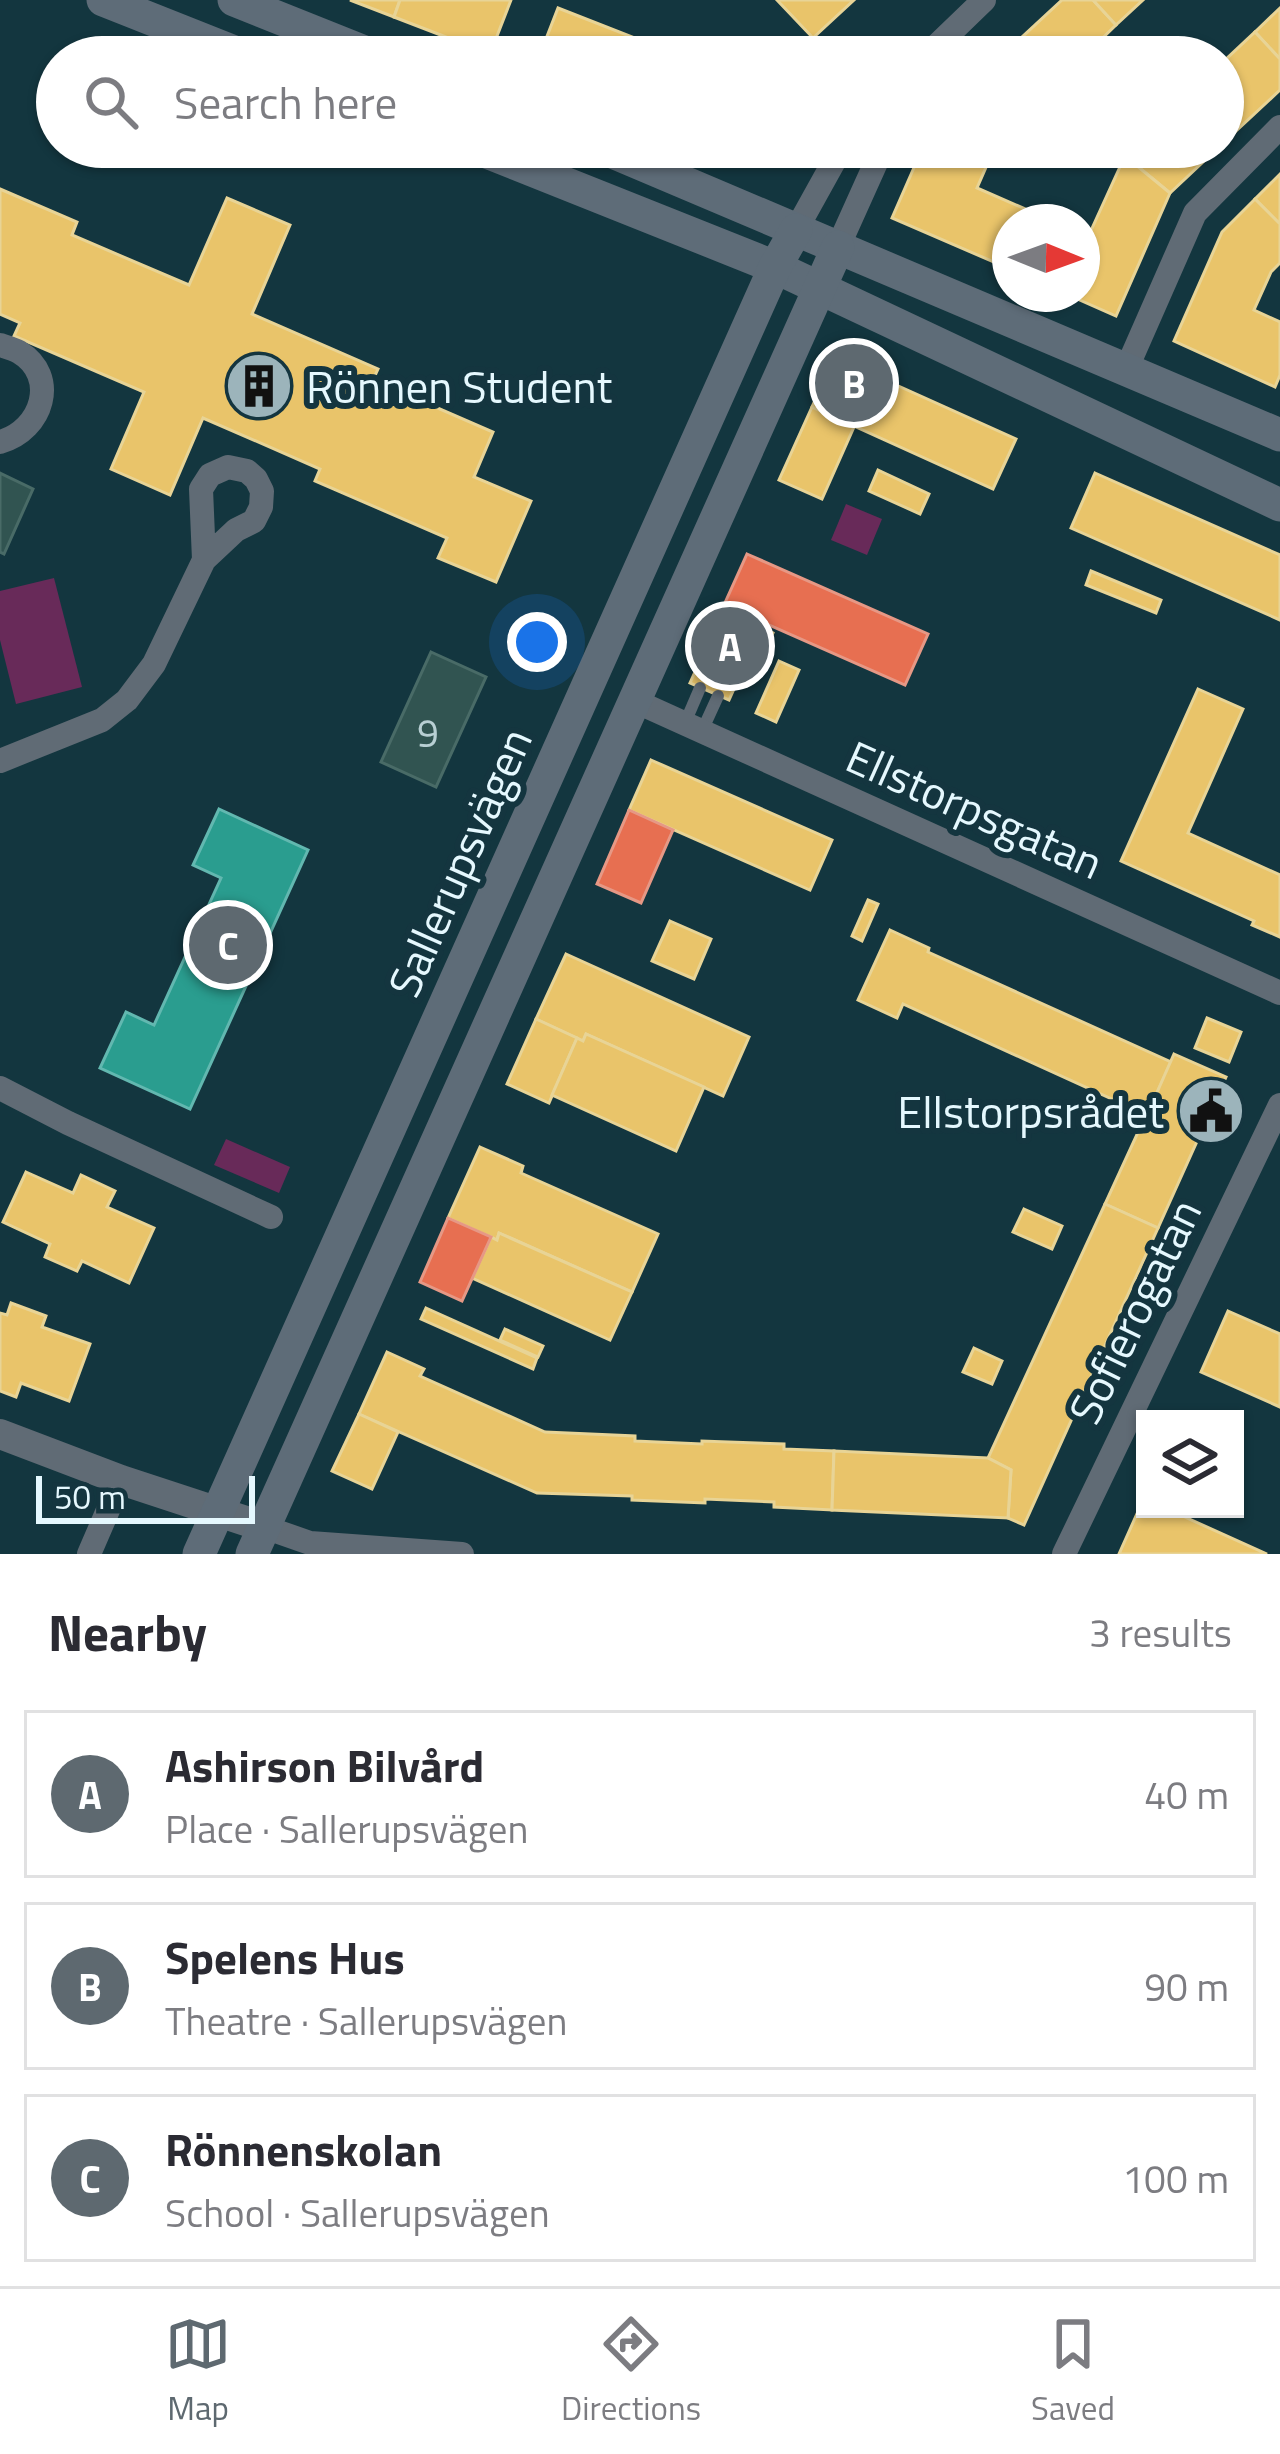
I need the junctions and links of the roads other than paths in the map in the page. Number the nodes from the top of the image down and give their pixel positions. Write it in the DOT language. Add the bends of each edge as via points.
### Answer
graph roads {
  1 [pos="103,0"];
  2 [pos="234,0"];
  3 [pos="984,0"];
  4 [pos="194,36"];
  5 [pos="324,36"];
  6 [pos="947,36"];
  7 [pos="1280,127"];
  8 [pos="1244,163"];
  9 [pos="526,168"];
  10 [pos="651,168"];
  11 [pos="830,168"];
  12 [pos="874,168"];
  13 [pos="1239,168"];
  14 [pos="796,230"];
  15 [pos="838,247"];
  16 [pos="776,267"];
  17 [pos="820,290"];
  18 [pos="0,345"];
  19 [pos="1126,370"];
  20 [pos="1280,435"];
  21 [pos="0,442"];
  22 [pos="1280,505"];
  23 [pos="203,560"];
  24 [pos="700,688"];
  25 [pos="718,695"];
  26 [pos="635,701"];
  27 [pos="693,728"];
  28 [pos="0,761"];
  29 [pos="1280,993"];
  30 [pos="0,1088"];
  31 [pos="1280,1105"];
  32 [pos="271,1217"];
  33 [pos="0,1434"];
  34 [pos="121,1480"];
  35 [pos="218,1512"];
  36 [pos="258,1540"];
  37 [pos="89,1554"];
  38 [pos="199,1554"];
  39 [pos="462,1554"];
  40 [pos="1064,1554"];
  1 -- 4 [label="main road"];
  2 -- 5 [label="main road"];
  3 -- 6 [label="street"];
  7 -- 8 [label="street"];
  9 -- 16 [label="main road"];
  10 -- 14 [label="main road"];
  11 -- 14 [label="street, Sallerupsvägen"];
  12 -- 15 [label="street, Sallerupsvägen"];
  13 -- 19 [label="street" via="1195,213"];
  14 -- 15 [label="main road"];
  14 -- 16 [label="main road, Sallerupsvägen"];
  15 -- 17 [label="main road, Sallerupsvägen"];
  15 -- 19 [label="main road"];
  16 -- 17 [label="main road"];
  16 -- 35 [label="main road, Sallerupsvägen"];
  17 -- 22 [label="main road"];
  17 -- 26 [label="main road, Sallerupsvägen"];
  18 -- 21 [label="street" via="35,367 42,390 25,432"];
  19 -- 20 [label="main road"];
  23 -- 28 [label="street" via="154,664 127,700 102,720"];
  24 -- 27 [label="lane"];
  25 -- 27 [label="lane"];
  26 -- 27 [label="street, Ellstorpsgatan"];
  26 -- 36 [label="main road, Sallerupsvägen"];
  27 -- 29 [label="street, Ellstorpsgatan"];
  30 -- 32 [label="street"];
  31 -- 40 [label="street, Sofierogatan"];
  33 -- 34 [label="street"];
  34 -- 35 [label="street"];
  34 -- 37 [label="street"];
  35 -- 36 [label="street"];
  35 -- 38 [label="main road, Sallerupsvägen"];
  36 -- 39 [label="street"];
}
